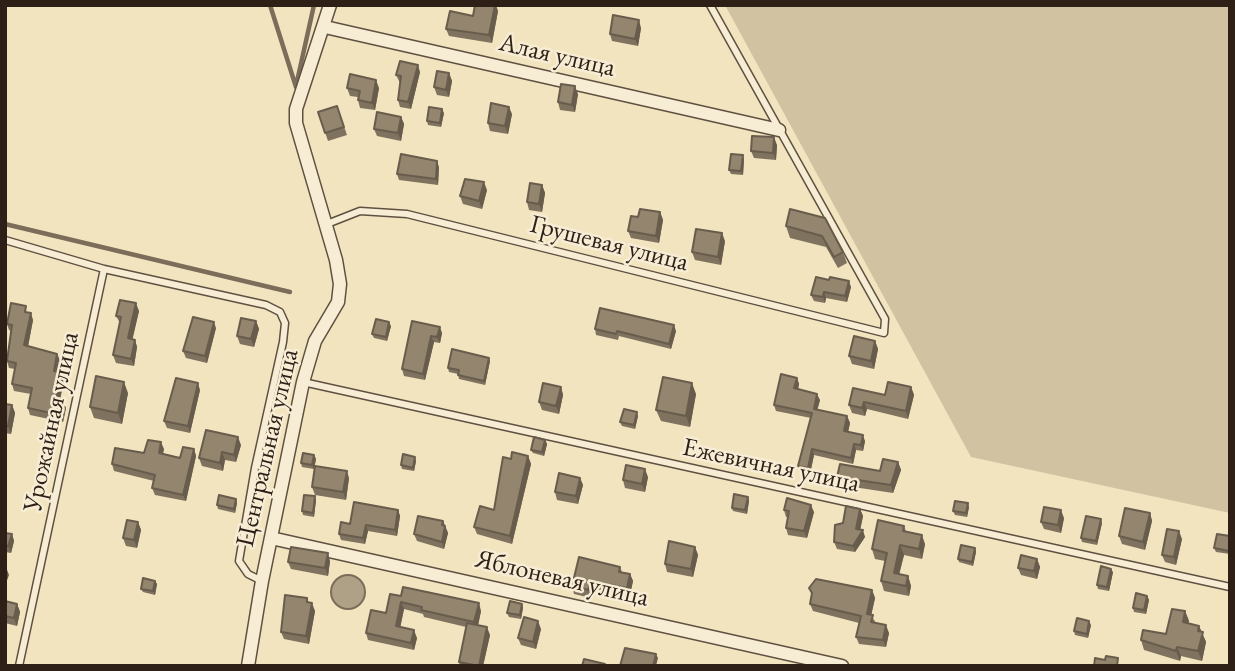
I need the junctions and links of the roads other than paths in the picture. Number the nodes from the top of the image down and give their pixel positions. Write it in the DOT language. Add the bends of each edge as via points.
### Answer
graph roads {
  1 [pos="330,5"];
  2 [pos="710,5"];
  3 [pos="325,27"];
  4 [pos="779,130"];
  5 [pos="325,225"];
  6 [pos="5,240"];
  7 [pos="104,269"];
  8 [pos="303,382"];
  9 [pos="271,537"];
  10 [pos="262,581"];
  11 [pos="1230,587"];
  12 [pos="19,666"];
  13 [pos="248,666"];
  14 [pos="842,666"];
  1 -- 3 [label="street, Центральная улица"];
  2 -- 4 [label="lane"];
  3 -- 4 [label="street, Алая улица"];
  3 -- 5 [label="street, Центральная улица" via="296,109 301,150"];
  4 -- 5 [label="lane, Грушевая улица" via="885,319 884,333 407,214 360,211"];
  5 -- 8 [label="street, Центральная улица" via="336,260 338,302 315,341"];
  6 -- 7 [label="lane"];
  7 -- 10 [label="lane" via="280,312 285,323 239,561 248,574"];
  7 -- 12 [label="lane, Урожайная улица"];
  8 -- 9 [label="street, Центральная улица"];
  8 -- 11 [label="lane, Ежевичная улица"];
  9 -- 10 [label="street, Центральная улица"];
  9 -- 14 [label="street, Яблоневая улица"];
  10 -- 13 [label="street, Центральная улица"];
}
